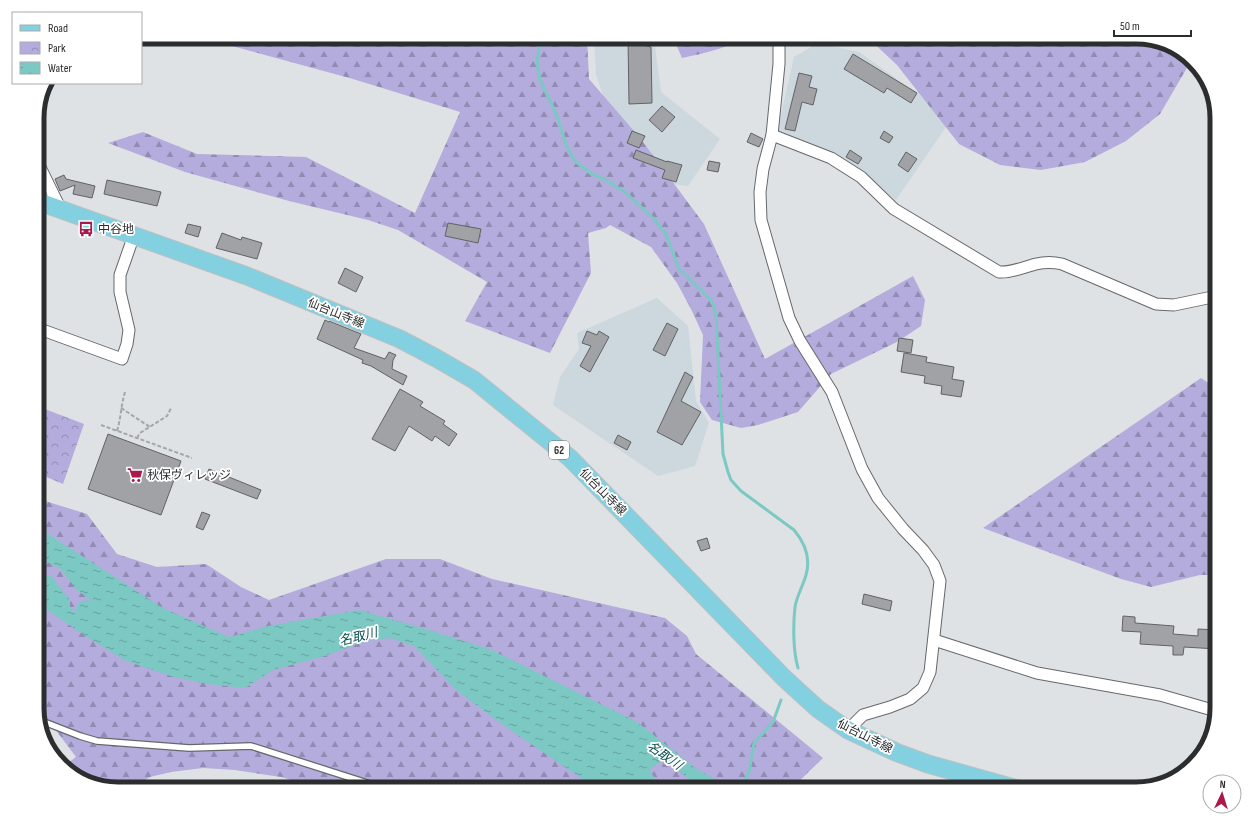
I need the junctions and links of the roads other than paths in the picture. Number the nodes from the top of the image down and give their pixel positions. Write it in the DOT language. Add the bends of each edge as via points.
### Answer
graph roads {
  1 [pos="779,44"];
  2 [pos="772,135"];
  3 [pos="44,175"];
  4 [pos="44,204"];
  5 [pos="61,210"];
  6 [pos="134,235"];
  7 [pos="1210,298"];
  8 [pos="44,331"];
  9 [pos="934,640"];
  10 [pos="1210,709"];
  11 [pos="46,723"];
  12 [pos="848,730"];
  13 [pos="364,782"];
  14 [pos="993,782"];
  1 -- 2 [label="street"];
  2 -- 7 [label="street" via="831,158 861,176 894,209 999,272 1054,262 1156,304 1174,306"];
  2 -- 9 [label="street" via="760,192 761,220 789,318 800,341 832,392 862,469 878,498 934,565 940,581"];
  3 -- 5 [label="street"];
  4 -- 5 [label="main road, 仙台山寺線 / 62"];
  5 -- 6 [label="main road, 仙台山寺線 / 62"];
  6 -- 8 [label="street" via="120,275 120,292 129,330 122,359"];
  6 -- 12 [label="main road, 仙台山寺線 / 62" via="247,276 400,339 474,380 570,458 784,678 818,709"];
  9 -- 10 [label="street" via="1037,672 1153,693"];
  9 -- 12 [label="street" via="930,672 923,688 910,699 863,715"];
  11 -- 13 [label="lane" via="97,741 189,748 251,746"];
  12 -- 14 [label="main road, 仙台山寺線 / 62" via="928,764"];
}
